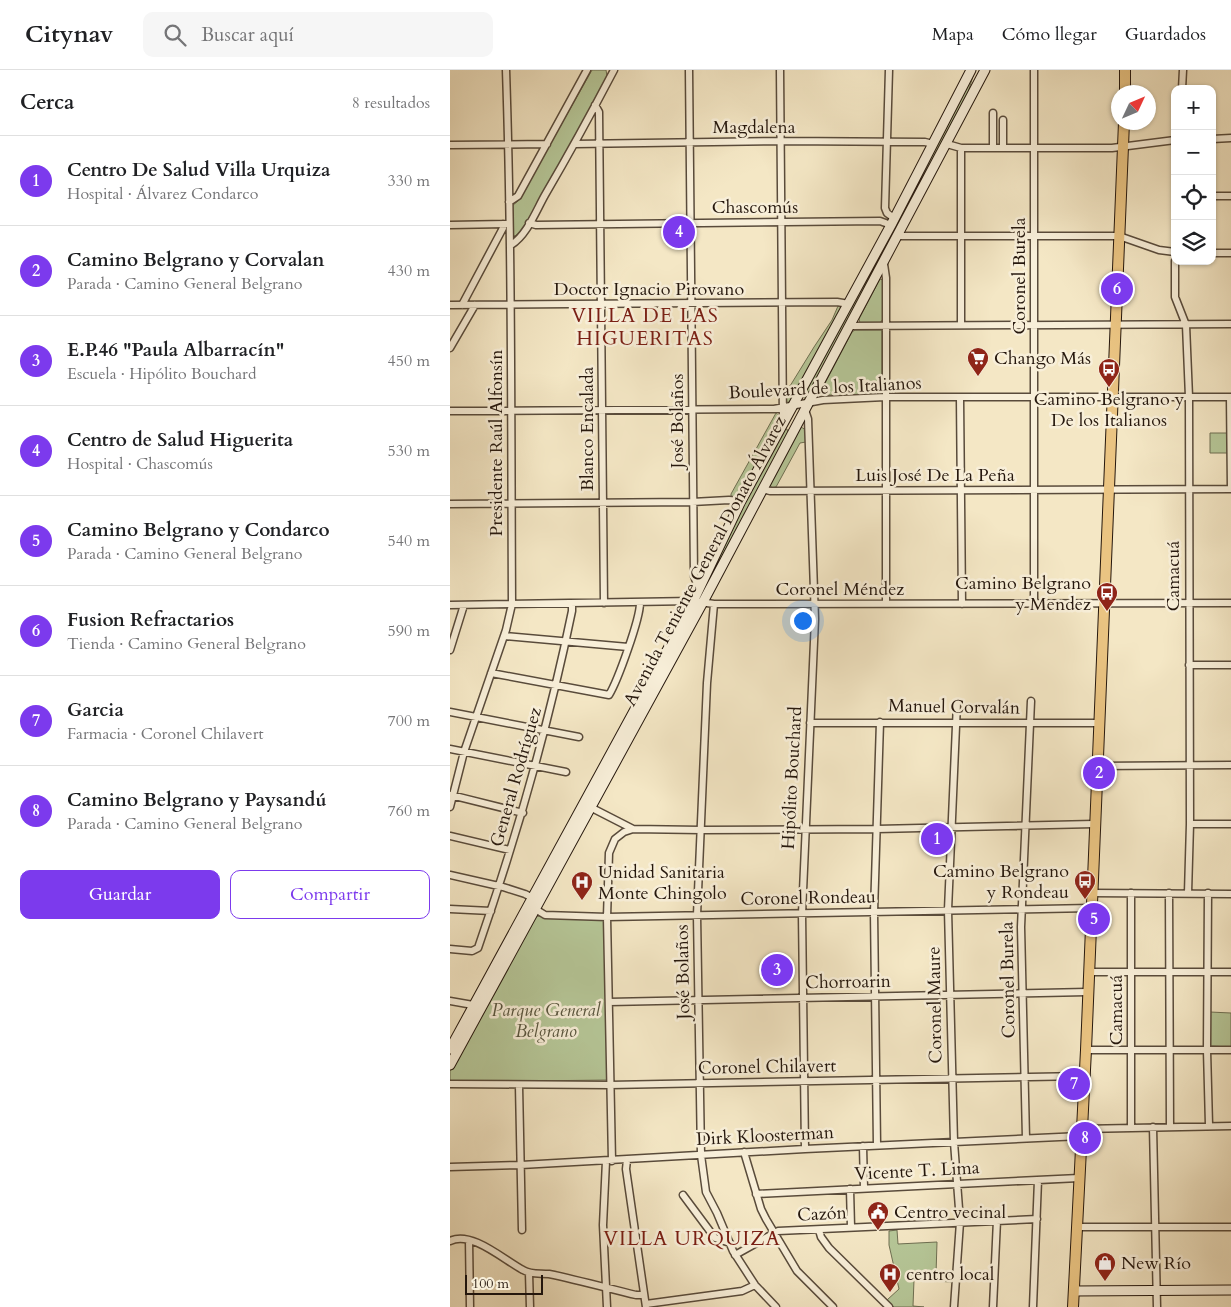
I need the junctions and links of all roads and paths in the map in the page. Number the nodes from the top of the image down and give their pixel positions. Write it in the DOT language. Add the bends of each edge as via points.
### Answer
graph roads {
  1 [pos="506,70"];
  2 [pos="588,70"];
  3 [pos="614,70"];
  4 [pos="689,70"];
  5 [pos="780,70"];
  6 [pos="889,70"];
  7 [pos="971,70"];
  8 [pos="985,70"];
  9 [pos="1034,70"];
  10 [pos="1126,70"];
  11 [pos="1183,70"];
  12 [pos="1125,85"];
  13 [pos="1182,85"];
  14 [pos="595,105"];
  15 [pos="993,112"];
  16 [pos="1003,120"];
  17 [pos="1124,130"];
  18 [pos="1231,138"];
  19 [pos="1216,139"];
  20 [pos="780,141"];
  21 [pos="1171,141"];
  22 [pos="690,142"];
  23 [pos="886,142"];
  24 [pos="547,144"];
  25 [pos="574,144"];
  26 [pos="599,144"];
  27 [pos="933,144"];
  28 [pos="947,144"];
  29 [pos="450,145"];
  30 [pos="509,145"];
  31 [pos="961,148"];
  32 [pos="993,148"];
  33 [pos="1003,148"];
  34 [pos="1034,148"];
  35 [pos="1123,148"];
  36 [pos="1216,196"];
  37 [pos="1231,196"];
  38 [pos="509,202"];
  39 [pos="889,220"];
  40 [pos="781,222"];
  41 [pos="529,223"];
  42 [pos="601,223"];
  43 [pos="690,223"];
  44 [pos="506,224"];
  45 [pos="450,225"];
  46 [pos="898,236"];
  47 [pos="1120,236"];
  48 [pos="961,237"];
  49 [pos="1034,237"];
  50 [pos="511,245"];
  51 [pos="1171,252"];
  52 [pos="1216,253"];
  53 [pos="1231,253"];
  54 [pos="884,264"];
  55 [pos="1175,265"];
  56 [pos="691,303"];
  57 [pos="781,303"];
  58 [pos="510,304"];
  59 [pos="601,304"];
  60 [pos="849,304"];
  61 [pos="450,305"];
  62 [pos="462,305"];
  63 [pos="475,305"];
  64 [pos="1231,324"];
  65 [pos="961,325"];
  66 [pos="1034,325"];
  67 [pos="1115,325"];
  68 [pos="1186,325"];
  69 [pos="850,326"];
  70 [pos="886,326"];
  71 [pos="450,348"];
  72 [pos="1189,397"];
  73 [pos="1231,397"];
  74 [pos="885,398"];
  75 [pos="960,398"];
  76 [pos="1034,398"];
  77 [pos="1112,398"];
  78 [pos="794,406"];
  79 [pos="807,406"];
  80 [pos="782,408"];
  81 [pos="692,409"];
  82 [pos="602,410"];
  83 [pos="450,411"];
  84 [pos="510,411"];
  85 [pos="783,425"];
  86 [pos="762,489"];
  87 [pos="1188,489"];
  88 [pos="1231,489"];
  89 [pos="887,490"];
  90 [pos="961,490"];
  91 [pos="1034,490"];
  92 [pos="1108,490"];
  93 [pos="811,491"];
  94 [pos="692,502"];
  95 [pos="741,502"];
  96 [pos="603,503"];
  97 [pos="450,504"];
  98 [pos="511,504"];
  99 [pos="699,590"];
  100 [pos="693,601"];
  101 [pos="704,602"];
  102 [pos="604,603"];
  103 [pos="640,603"];
  104 [pos="886,603"];
  105 [pos="1034,603"];
  106 [pos="1103,603"];
  107 [pos="1188,603"];
  108 [pos="1231,603"];
  109 [pos="512,604"];
  110 [pos="572,604"];
  111 [pos="714,604"];
  112 [pos="814,604"];
  113 [pos="962,604"];
  114 [pos="450,605"];
  115 [pos="464,605"];
  116 [pos="504,636"];
  117 [pos="566,643"];
  118 [pos="628,647"];
  119 [pos="450,650"];
  120 [pos="1189,665"];
  121 [pos="1231,665"];
  122 [pos="491,673"];
  123 [pos="557,686"];
  124 [pos="1030,701"];
  125 [pos="957,702"];
  126 [pos="450,712"];
  127 [pos="475,718"];
  128 [pos="880,722"];
  129 [pos="957,722"];
  130 [pos="810,723"];
  131 [pos="1029,723"];
  132 [pos="1098,723"];
  133 [pos="546,730"];
  134 [pos="579,737"];
  135 [pos="450,749"];
  136 [pos="464,752"];
  137 [pos="1189,765"];
  138 [pos="1231,765"];
  139 [pos="536,766"];
  140 [pos="1097,766"];
  141 [pos="566,772"];
  142 [pos="452,796"];
  143 [pos="450,807"];
  144 [pos="590,807"];
  145 [pos="523,813"];
  146 [pos="1094,824"];
  147 [pos="1190,824"];
  148 [pos="1231,824"];
  149 [pos="1024,826"];
  150 [pos="952,827"];
  151 [pos="633,829"];
  152 [pos="805,829"];
  153 [pos="877,829"];
  154 [pos="701,830"];
  155 [pos="450,836"];
  156 [pos="510,850"];
  157 [pos="450,875"];
  158 [pos="499,887"];
  159 [pos="1188,892"];
  160 [pos="1091,893"];
  161 [pos="1130,893"];
  162 [pos="1168,893"];
  163 [pos="1208,894"];
  164 [pos="1231,894"];
  165 [pos="533,903"];
  166 [pos="1091,908"];
  167 [pos="450,909"];
  168 [pos="948,910"];
  169 [pos="1022,910"];
  170 [pos="491,911"];
  171 [pos="874,912"];
  172 [pos="802,914"];
  173 [pos="697,915"];
  174 [pos="607,916"];
  175 [pos="450,949"];
  176 [pos="1089,972"];
  177 [pos="1168,972"];
  178 [pos="1208,972"];
  179 [pos="1231,972"];
  180 [pos="1131,973"];
  181 [pos="1088,992"];
  182 [pos="1024,994"];
  183 [pos="949,995"];
  184 [pos="876,996"];
  185 [pos="803,998"];
  186 [pos="698,999"];
  187 [pos="450,1001"];
  188 [pos="609,1002"];
  189 [pos="473,1005"];
  190 [pos="450,1049"];
  191 [pos="1131,1049"];
  192 [pos="1170,1049"];
  193 [pos="1086,1050"];
  194 [pos="1207,1050"];
  195 [pos="1231,1050"];
  196 [pos="450,1066"];
  197 [pos="1084,1076"];
  198 [pos="1024,1077"];
  199 [pos="952,1078"];
  200 [pos="876,1080"];
  201 [pos="804,1081"];
  202 [pos="700,1083"];
  203 [pos="450,1084"];
  204 [pos="610,1085"];
  205 [pos="518,1086"];
  206 [pos="1209,1125"];
  207 [pos="1231,1126"];
  208 [pos="1131,1127"];
  209 [pos="1153,1127"];
  210 [pos="1170,1127"];
  211 [pos="1081,1133"];
  212 [pos="1026,1138"];
  213 [pos="954,1142"];
  214 [pos="877,1145"];
  215 [pos="863,1146"];
  216 [pos="805,1149"];
  217 [pos="744,1152"];
  218 [pos="701,1155"];
  219 [pos="627,1160"];
  220 [pos="609,1161"];
  221 [pos="521,1165"];
  222 [pos="450,1167"];
  223 [pos="1079,1178"];
  224 [pos="1038,1180"];
  225 [pos="958,1184"];
  226 [pos="864,1188"];
  227 [pos="850,1189"];
  228 [pos="756,1194"];
  229 [pos="683,1195"];
  230 [pos="1037,1219"];
  231 [pos="997,1220"];
  232 [pos="960,1222"];
  233 [pos="852,1227"];
  234 [pos="1078,1227"];
  235 [pos="1156,1227"];
  236 [pos="1231,1228"];
  237 [pos="522,1230"];
  238 [pos="819,1230"];
  239 [pos="774,1232"];
  240 [pos="469,1240"];
  241 [pos="450,1241"];
  242 [pos="730,1243"];
  243 [pos="735,1255"];
  244 [pos="529,1273"];
  245 [pos="755,1285"];
  246 [pos="607,1288"];
  247 [pos="1231,1290"];
  248 [pos="1074,1291"];
  249 [pos="1157,1291"];
  250 [pos="644,1295"];
  251 [pos="646,1306"];
  252 [pos="470,1307"];
  253 [pos="530,1307"];
  254 [pos="608,1307"];
  255 [pos="776,1307"];
  256 [pos="833,1307"];
  257 [pos="889,1307"];
  258 [pos="954,1307"];
  259 [pos="993,1307"];
  260 [pos="1033,1307"];
  261 [pos="1073,1307"];
  262 [pos="1157,1307"];
  1 -- 30 [label="street, Presidente Raúl Alfonsín"];
  2 -- 24 [label="street"];
  3 -- 14 [label="street"];
  4 -- 22 [label="street, José Bolaños"];
  5 -- 20 [label="street"];
  6 -- 23 [label="street"];
  7 -- 27 [label="main road, Avenida Teniente General Donato Álvarez"];
  8 -- 28 [label="main road, Avenida Teniente General Donato Álvarez"];
  9 -- 34 [label="street, Coronel Burela"];
  10 -- 12 [label="main road"];
  11 -- 13 [label="street"];
  14 -- 25 [label="street"];
  14 -- 26 [label="street, Blanco Encalada" via="599,112"];
  15 -- 32 [label="street"];
  16 -- 33 [label="street"];
  17 -- 35 [label="main road"];
  18 -- 19 [label="street"];
  20 -- 22 [label="street, Magdalena"];
  20 -- 23 [label="street, Magdalena"];
  20 -- 40 [label="street"];
  21 -- 35 [label="street"];
  22 -- 26 [label="street, Magdalena"];
  22 -- 43 [label="street, José Bolaños"];
  23 -- 27 [label="street, Magdalena"];
  23 -- 39 [label="street" via="885,208"];
  24 -- 30 [label="street"];
  24 -- 38 [label="street" via="518,196"];
  25 -- 26 [label="street, Magdalena"];
  25 -- 41 [label="street"];
  26 -- 42 [label="street, Blanco Encalada"];
  27 -- 39 [label="main road, Avenida Teniente General Donato Álvarez"];
  28 -- 31 [label="street"];
  28 -- 46 [label="main road, Avenida Teniente General Donato Álvarez"];
  29 -- 30 [label="street"];
  30 -- 38 [label="street, Presidente Raúl Alfonsín"];
  31 -- 32 [label="street"];
  31 -- 48 [label="street"];
  32 -- 33 [label="street"];
  33 -- 34 [label="street"];
  34 -- 35 [label="street"];
  34 -- 49 [label="street, Coronel Burela"];
  35 -- 47 [label="main road"];
  36 -- 37 [label="street"];
  38 -- 44 [label="street, Presidente Raúl Alfonsín"];
  39 -- 40 [label="street, Chascomús"];
  39 -- 60 [label="main road, Avenida Teniente General Donato Álvarez"];
  40 -- 43 [label="street, Chascomús"];
  40 -- 57 [label="street"];
  41 -- 42 [label="street, Chascomús"];
  41 -- 50 [label="street" via="520,238"];
  42 -- 43 [label="street, Chascomús"];
  42 -- 59 [label="street, Blanco Encalada"];
  43 -- 56 [label="street, José Bolaños"];
  44 -- 45 [label="street"];
  44 -- 50 [label="street, Presidente Raúl Alfonsín"];
  44 -- 62 [label="street"];
  46 -- 48 [label="street"];
  46 -- 54 [label="main road, Avenida Teniente General Donato Álvarez"];
  47 -- 49 [label="street"];
  47 -- 51 [label="street"];
  47 -- 67 [label="main road"];
  48 -- 49 [label="street"];
  48 -- 65 [label="street"];
  49 -- 66 [label="street, Coronel Burela"];
  50 -- 58 [label="street, Presidente Raúl Alfonsín"];
  52 -- 53 [label="street"];
  54 -- 69 [label="main road, Avenida Teniente General Donato Álvarez"];
  54 -- 70 [label="street"];
  55 -- 68 [label="street, Camacuá" via="1175,297"];
  56 -- 57 [label="street, Doctor Ignacio Pirovano"];
  56 -- 59 [label="street, Doctor Ignacio Pirovano"];
  56 -- 81 [label="street, José Bolaños"];
  57 -- 60 [label="street, Doctor Ignacio Pirovano"];
  57 -- 80 [label="street"];
  58 -- 59 [label="street, Doctor Ignacio Pirovano"];
  58 -- 63 [label="street, Doctor Ignacio Pirovano"];
  58 -- 84 [label="street, Presidente Raúl Alfonsín"];
  59 -- 82 [label="street, Blanco Encalada"];
  60 -- 78 [label="main road, Avenida Teniente General Donato Álvarez"];
  61 -- 62 [label="street, Doctor Ignacio Pirovano"];
  62 -- 63 [label="street, Doctor Ignacio Pirovano"];
  63 -- 71 [label="street"];
  64 -- 68 [label="street"];
  65 -- 66 [label="street"];
  65 -- 70 [label="street"];
  66 -- 67 [label="street"];
  66 -- 76 [label="street, Coronel Burela"];
  67 -- 68 [label="street"];
  67 -- 77 [label="main road"];
  68 -- 72 [label="street, Camacuá"];
  69 -- 70 [label="street"];
  69 -- 79 [label="main road, Avenida Teniente General Donato Álvarez"];
  70 -- 74 [label="street"];
  72 -- 73 [label="street, Boulevard de los Italianos"];
  72 -- 77 [label="street, Boulevard de los Italianos"];
  72 -- 87 [label="street, Camacuá"];
  73 -- 88 [label="street"];
  74 -- 75 [label="street, Boulevard de los Italianos"];
  74 -- 79 [label="street, Boulevard de los Italianos"];
  74 -- 89 [label="street"];
  75 -- 76 [label="street, Boulevard de los Italianos"];
  75 -- 90 [label="street"];
  76 -- 77 [label="street, Boulevard de los Italianos"];
  76 -- 91 [label="street, Coronel Burela"];
  77 -- 92 [label="main road"];
  78 -- 79 [label="street, Boulevard de los Italianos"];
  78 -- 80 [label="street, Boulevard de los Italianos"];
  78 -- 85 [label="main road, Avenida Teniente General Donato Álvarez"];
  79 -- 86 [label="main road, Avenida Teniente General Donato Álvarez"];
  79 -- 93 [label="street, Hipólito Bouchard"];
  80 -- 81 [label="street, Boulevard de los Italianos"];
  80 -- 85 [label="street"];
  81 -- 82 [label="street, Boulevard de los Italianos"];
  81 -- 94 [label="street, José Bolaños"];
  82 -- 84 [label="street, Boulevard de los Italianos"];
  82 -- 96 [label="street, Blanco Encalada"];
  83 -- 84 [label="street, Boulevard de los Italianos"];
  84 -- 98 [label="street, Presidente Raúl Alfonsín"];
  85 -- 95 [label="main road, Avenida Teniente General Donato Álvarez"];
  86 -- 93 [label="street, Luis José De La Peña"];
  86 -- 101 [label="main road, Avenida Teniente General Donato Álvarez"];
  87 -- 88 [label="street, Luis José De La Peña"];
  87 -- 92 [label="street, Luis José De La Peña"];
  87 -- 107 [label="street, Camacuá"];
  89 -- 90 [label="street, Luis José De La Peña"];
  89 -- 93 [label="street, Luis José De La Peña"];
  89 -- 104 [label="street"];
  90 -- 91 [label="street, Luis José De La Peña"];
  90 -- 113 [label="street"];
  91 -- 92 [label="street, Luis José De La Peña"];
  91 -- 105 [label="street, Coronel Burela"];
  92 -- 106 [label="main road"];
  93 -- 112 [label="street, Hipólito Bouchard"];
  94 -- 95 [label="street"];
  94 -- 96 [label="street"];
  94 -- 99 [label="street, José Bolaños" via="694,576"];
  95 -- 99 [label="main road, Avenida Teniente General Donato Álvarez"];
  96 -- 98 [label="street"];
  96 -- 102 [label="street, Blanco Encalada"];
  97 -- 98 [label="street"];
  98 -- 109 [label="street, Presidente Raúl Alfonsín"];
  99 -- 100 [label="main road, Avenida Teniente General Donato Álvarez"];
  100 -- 101 [label="street, Coronel Méndez"];
  100 -- 103 [label="street, Coronel Méndez"];
  100 -- 165 [label="main road, Avenida Teniente General Donato Álvarez"];
  101 -- 111 [label="street, Coronel Méndez"];
  101 -- 144 [label="main road, Avenida Teniente General Donato Álvarez"];
  102 -- 103 [label="street, Coronel Méndez"];
  102 -- 110 [label="street, Coronel Méndez"];
  103 -- 118 [label="street"];
  104 -- 112 [label="street, Coronel Méndez"];
  104 -- 113 [label="street, Coronel Méndez"];
  105 -- 106 [label="street, Coronel Méndez"];
  105 -- 113 [label="street, Coronel Méndez"];
  106 -- 107 [label="street, Coronel Méndez"];
  106 -- 132 [label="main road"];
  107 -- 108 [label="street, Coronel Méndez"];
  107 -- 120 [label="street, Camacuá"];
  109 -- 110 [label="street, Coronel Méndez"];
  109 -- 115 [label="street, Coronel Méndez"];
  109 -- 116 [label="street, Presidente Raúl Alfonsín"];
  110 -- 117 [label="street, General Rodríguez"];
  111 -- 112 [label="street, Coronel Méndez"];
  111 -- 154 [label="street, José Bolaños"];
  112 -- 130 [label="street, Hipólito Bouchard"];
  114 -- 115 [label="street, Coronel Méndez"];
  115 -- 119 [label="street"];
  116 -- 117 [label="street"];
  116 -- 122 [label="street, Presidente Raúl Alfonsín"];
  117 -- 118 [label="street"];
  117 -- 123 [label="street, General Rodríguez"];
  118 -- 123 [label="street" via="608,696"];
  120 -- 121 [label="street"];
  120 -- 137 [label="street, Camacuá"];
  122 -- 123 [label="street"];
  122 -- 127 [label="street, Presidente Raúl Alfonsín"];
  123 -- 133 [label="street, General Rodríguez"];
  124 -- 131 [label="street, Coronel Burela"];
  125 -- 129 [label="street, Coronel Maure"];
  126 -- 127 [label="street"];
  127 -- 133 [label="street"];
  127 -- 136 [label="street, Presidente Raúl Alfonsín"];
  128 -- 129 [label="street, Manuel Corvalán"];
  128 -- 130 [label="street, Manuel Corvalán"];
  128 -- 153 [label="street"];
  129 -- 131 [label="street, Manuel Corvalán"];
  129 -- 150 [label="street, Coronel Maure"];
  130 -- 152 [label="street, Hipólito Bouchard"];
  131 -- 132 [label="street, Manuel Corvalán"];
  131 -- 149 [label="street, Coronel Burela"];
  132 -- 140 [label="main road"];
  133 -- 134 [label="street"];
  133 -- 139 [label="street, General Rodríguez"];
  135 -- 136 [label="street"];
  136 -- 139 [label="street"];
  136 -- 142 [label="street, Presidente Raúl Alfonsín"];
  137 -- 138 [label="street"];
  137 -- 140 [label="street"];
  137 -- 147 [label="street, Camacuá"];
  139 -- 141 [label="street"];
  139 -- 145 [label="street, General Rodríguez"];
  140 -- 146 [label="main road"];
  142 -- 143 [label="street, Presidente Raúl Alfonsín"];
  142 -- 145 [label="street"];
  144 -- 151 [label="street"];
  144 -- 165 [label="main road, Avenida Teniente General Donato Álvarez"];
  145 -- 156 [label="street, General Rodríguez"];
  146 -- 149 [label="street"];
  146 -- 160 [label="main road"];
  147 -- 148 [label="street"];
  147 -- 159 [label="street, Camacuá"];
  149 -- 150 [label="street"];
  149 -- 169 [label="street, Coronel Burela"];
  150 -- 153 [label="street"];
  150 -- 168 [label="street, Coronel Maure"];
  151 -- 154 [label="street"];
  151 -- 174 [label="street" via="620,834 611,845"];
  152 -- 153 [label="street"];
  152 -- 154 [label="street"];
  152 -- 172 [label="street, Hipólito Bouchard"];
  153 -- 171 [label="street"];
  154 -- 173 [label="street, José Bolaños"];
  155 -- 156 [label="street"];
  156 -- 158 [label="street, General Rodríguez"];
  157 -- 158 [label="street, Coronel Rondeau"];
  158 -- 165 [label="street, Coronel Rondeau"];
  158 -- 170 [label="street, General Rodríguez"];
  159 -- 162 [label="street"];
  159 -- 163 [label="street"];
  160 -- 161 [label="street"];
  160 -- 166 [label="main road"];
  161 -- 162 [label="street"];
  161 -- 180 [label="street, Camacuá"];
  162 -- 177 [label="street"];
  163 -- 164 [label="street"];
  163 -- 178 [label="street"];
  165 -- 174 [label="street, Coronel Rondeau" via="545,915"];
  165 -- 189 [label="main road, Avenida Teniente General Donato Álvarez"];
  165 -- 196 [label="main road, Avenida Teniente General Donato Álvarez"];
  166 -- 169 [label="street, Coronel Rondeau"];
  166 -- 176 [label="main road"];
  167 -- 170 [label="street"];
  168 -- 169 [label="street, Coronel Rondeau"];
  168 -- 171 [label="street, Coronel Rondeau"];
  168 -- 183 [label="street, Coronel Maure"];
  169 -- 182 [label="street, Coronel Burela"];
  170 -- 175 [label="street, General Rodríguez" via="478,948 472,951"];
  171 -- 172 [label="street, Coronel Rondeau"];
  171 -- 184 [label="street"];
  172 -- 173 [label="street, Coronel Rondeau"];
  172 -- 185 [label="street, Hipólito Bouchard"];
  173 -- 174 [label="street, Coronel Rondeau"];
  173 -- 186 [label="street, José Bolaños"];
  174 -- 188 [label="street"];
  176 -- 180 [label="street"];
  176 -- 181 [label="main road"];
  177 -- 178 [label="street"];
  177 -- 180 [label="street"];
  177 -- 192 [label="street"];
  178 -- 179 [label="street"];
  178 -- 194 [label="street"];
  180 -- 191 [label="street, Camacuá"];
  181 -- 182 [label="street, Chorroarin"];
  181 -- 193 [label="main road"];
  182 -- 183 [label="street, Chorroarin"];
  182 -- 198 [label="street, Coronel Burela"];
  183 -- 184 [label="street, Chorroarin"];
  183 -- 199 [label="street, Coronel Maure"];
  184 -- 185 [label="street, Chorroarin"];
  184 -- 200 [label="street"];
  185 -- 186 [label="street, Chorroarin"];
  185 -- 201 [label="street, Hipólito Bouchard"];
  186 -- 188 [label="street, Chorroarin"];
  186 -- 202 [label="street, José Bolaños"];
  187 -- 189 [label="street"];
  188 -- 204 [label="street"];
  189 -- 190 [label="main road, Avenida Teniente General Donato Álvarez"];
  191 -- 192 [label="street"];
  191 -- 193 [label="street"];
  191 -- 208 [label="street, Camacuá"];
  192 -- 194 [label="street"];
  192 -- 210 [label="street"];
  193 -- 197 [label="main road"];
  194 -- 195 [label="street"];
  194 -- 206 [label="street"];
  197 -- 198 [label="street, Coronel Chilavert"];
  197 -- 211 [label="main road"];
  198 -- 199 [label="street, Coronel Chilavert"];
  198 -- 212 [label="street, Coronel Burela"];
  199 -- 200 [label="street, Coronel Chilavert"];
  199 -- 213 [label="street, Coronel Maure"];
  200 -- 201 [label="street, Coronel Chilavert"];
  200 -- 214 [label="street"];
  201 -- 202 [label="street, Coronel Chilavert"];
  201 -- 216 [label="street, Hipólito Bouchard"];
  202 -- 204 [label="street, Coronel Chilavert"];
  202 -- 218 [label="street, José Bolaños"];
  203 -- 205 [label="street, Coronel Chilavert"];
  204 -- 205 [label="street, Coronel Chilavert"];
  204 -- 220 [label="street"];
  205 -- 221 [label="street"];
  206 -- 207 [label="street, Dirk Kloosterman"];
  206 -- 210 [label="street, Dirk Kloosterman"];
  208 -- 209 [label="street, Dirk Kloosterman"];
  208 -- 211 [label="street, Dirk Kloosterman"];
  209 -- 210 [label="street, Dirk Kloosterman"];
  209 -- 235 [label="street"];
  211 -- 212 [label="street, Dirk Kloosterman"];
  211 -- 223 [label="main road"];
  212 -- 213 [label="street, Dirk Kloosterman"];
  213 -- 214 [label="street, Dirk Kloosterman"];
  213 -- 225 [label="street, Coronel Maure"];
  214 -- 215 [label="street, Dirk Kloosterman"];
  215 -- 216 [label="street, Dirk Kloosterman"];
  215 -- 226 [label="street"];
  216 -- 217 [label="street, Dirk Kloosterman"];
  217 -- 218 [label="street, Dirk Kloosterman"];
  217 -- 228 [label="street"];
  218 -- 219 [label="street, Dirk Kloosterman"];
  218 -- 242 [label="street, José Bolaños" via="706,1192"];
  219 -- 220 [label="street, Dirk Kloosterman"];
  219 -- 250 [label="street"];
  220 -- 221 [label="street, Dirk Kloosterman"];
  220 -- 246 [label="street" via="603,1225"];
  221 -- 222 [label="street, Dirk Kloosterman"];
  221 -- 237 [label="street"];
  223 -- 224 [label="street, Vicente T. Lima"];
  223 -- 234 [label="main road"];
  224 -- 225 [label="street, Vicente T. Lima"];
  224 -- 230 [label="street"];
  225 -- 226 [label="street, Vicente T. Lima"];
  225 -- 232 [label="street, Coronel Maure"];
  226 -- 227 [label="street, Vicente T. Lima"];
  227 -- 228 [label="street, Vicente T. Lima"];
  227 -- 233 [label="street"];
  228 -- 239 [label="street"];
  229 -- 242 [label="street" via="715,1238"];
  230 -- 231 [label="street, Cazón"];
  230 -- 260 [label="street"];
  231 -- 232 [label="street, Cazón"];
  231 -- 259 [label="street"];
  232 -- 233 [label="street, Cazón"];
  232 -- 258 [label="street, Coronel Maure"];
  233 -- 238 [label="street, Cazón"];
  234 -- 235 [label="street"];
  234 -- 248 [label="main road"];
  235 -- 236 [label="street"];
  235 -- 249 [label="street"];
  238 -- 239 [label="street, Cazón"];
  238 -- 257 [label="street" via="829,1248"];
  239 -- 243 [label="street, Cazón"];
  239 -- 256 [label="street" via="801,1276"];
  240 -- 241 [label="street"];
  240 -- 244 [label="street"];
  240 -- 252 [label="street"];
  242 -- 243 [label="street, José Bolaños"];
  243 -- 245 [label="street, José Bolaños"];
  244 -- 246 [label="street" via="549,1274"];
  244 -- 253 [label="street"];
  245 -- 251 [label="street" via="742,1291"];
  245 -- 255 [label="street, José Bolaños"];
  246 -- 250 [label="street"];
  246 -- 254 [label="street"];
  247 -- 249 [label="main road"];
  248 -- 249 [label="main road"];
  248 -- 261 [label="main road"];
  249 -- 262 [label="street"];
  250 -- 251 [label="street"];
}
